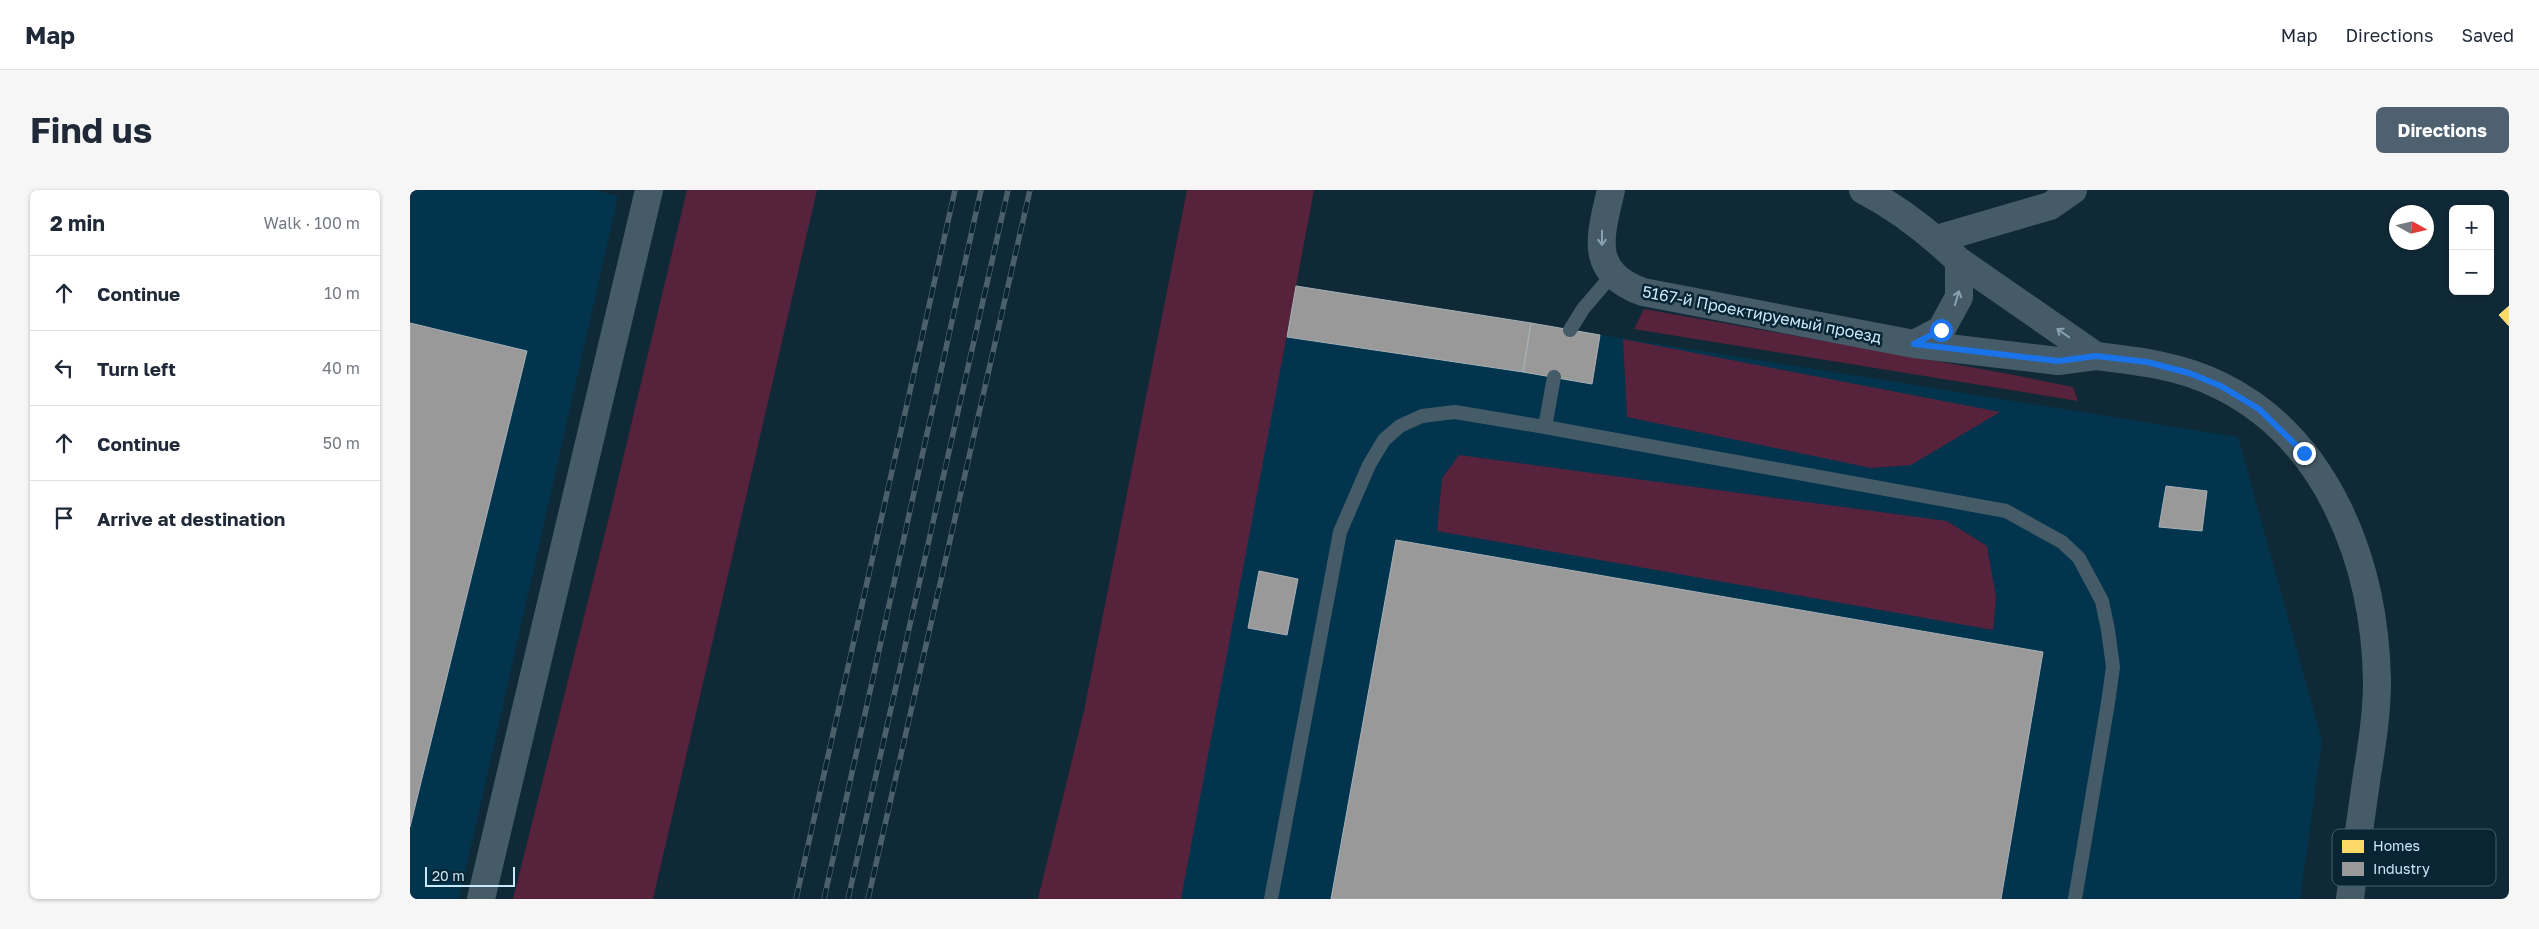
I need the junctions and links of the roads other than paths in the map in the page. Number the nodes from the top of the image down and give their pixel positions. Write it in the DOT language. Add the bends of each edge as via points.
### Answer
graph roads {
  1 [pos="649,190"];
  2 [pos="1610,190"];
  3 [pos="1862,190"];
  4 [pos="2073,190"];
  5 [pos="1937,239"];
  6 [pos="1959,261"];
  7 [pos="1612,275"];
  8 [pos="1570,330"];
  9 [pos="1914,344"];
  10 [pos="2096,356"];
  11 [pos="1554,377"];
  12 [pos="1545,427"];
  13 [pos="2360,829"];
  14 [pos="2352,886"];
  15 [pos="481,899"];
  16 [pos="1271,899"];
  17 [pos="2075,899"];
  18 [pos="2350,899"];
  1 -- 15 [label="street"];
  2 -- 7 [label="street, one-way" via="1602,243 1606,265"];
  3 -- 5 [label="street" via="1879,198"];
  4 -- 5 [label="street" via="2050,206"];
  5 -- 6 [label="street"];
  9 -- 6 [label="street, one-way" via="1941,330 1959,297"];
  10 -- 6 [label="street, one-way"];
  7 -- 8 [label="lane"];
  7 -- 9 [label="street, 5167-й Проектируемый проезд" via="1624,285 1643,292"];
  9 -- 10 [label="street, 5167-й Проектируемый проезд" via="2058,361"];
  10 -- 13 [label="street" via="2147,362 2221,386 2259,409 2304,453 2325,484 2354,545 2364,580 2375,649 2377,682 2373,733"];
  11 -- 12 [label="lane"];
  12 -- 16 [label="lane" via="1455,412 1422,416 1400,426 1384,440 1369,465 1340,532"];
  12 -- 17 [label="lane" via="2006,511 2062,542 2079,558 2102,601 2112,667"];
  14 -- 18 [label="street"];
}
